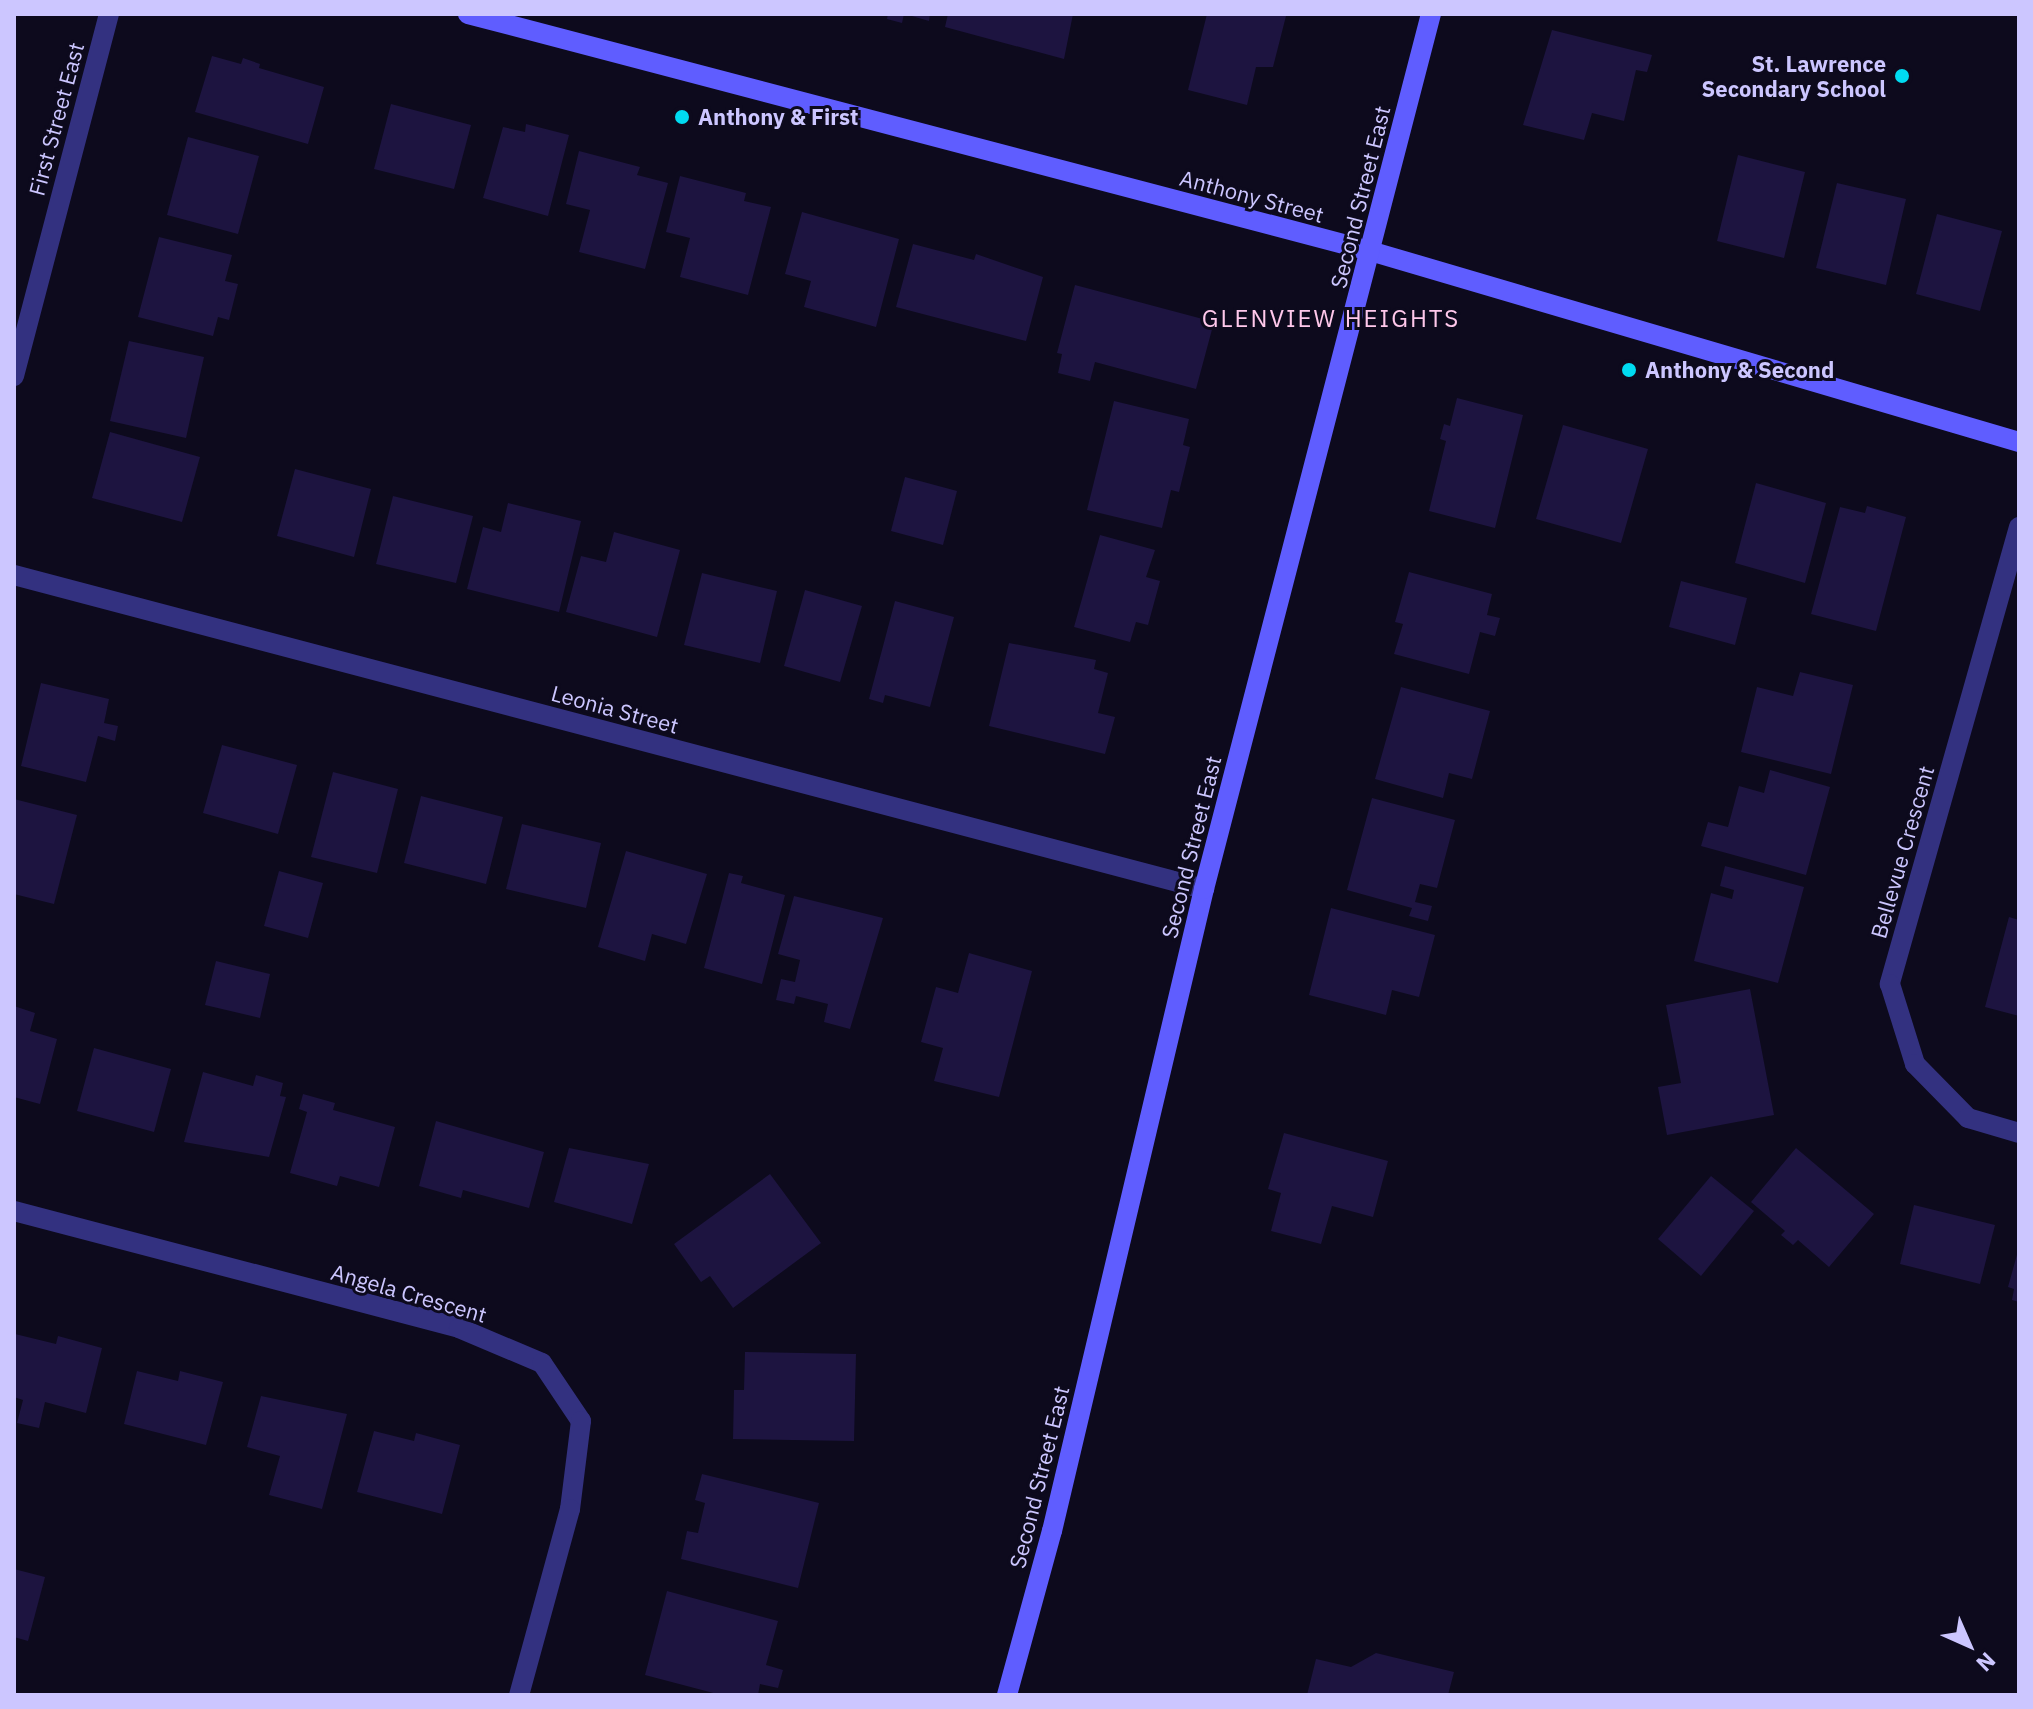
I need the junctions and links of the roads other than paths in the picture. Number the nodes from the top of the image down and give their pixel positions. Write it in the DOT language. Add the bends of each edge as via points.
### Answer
graph roads {
  1 [pos="109,14"];
  2 [pos="468,14"];
  3 [pos="1431,14"];
  4 [pos="1370,251"];
  5 [pos="14,376"];
  6 [pos="2019,442"];
  7 [pos="2019,527"];
  8 [pos="14,575"];
  9 [pos="1204,889"];
  10 [pos="2019,1133"];
  11 [pos="14,1211"];
  12 [pos="519,1695"];
  13 [pos="1007,1695"];
  1 -- 5 [label="street, First Street East"];
  2 -- 4 [label="main road, Anthony Street"];
  3 -- 4 [label="main road, Second Street East"];
  4 -- 6 [label="main road, Anthony Street"];
  4 -- 9 [label="main road, Second Street East"];
  7 -- 10 [label="street, Bellevue Crescent" via="1890,984 1915,1064 1968,1118"];
  8 -- 9 [label="street, Leonia Street"];
  9 -- 13 [label="main road, Second Street East"];
  11 -- 12 [label="street, Angela Crescent" via="459,1328 542,1363 581,1421 570,1509"];
}
